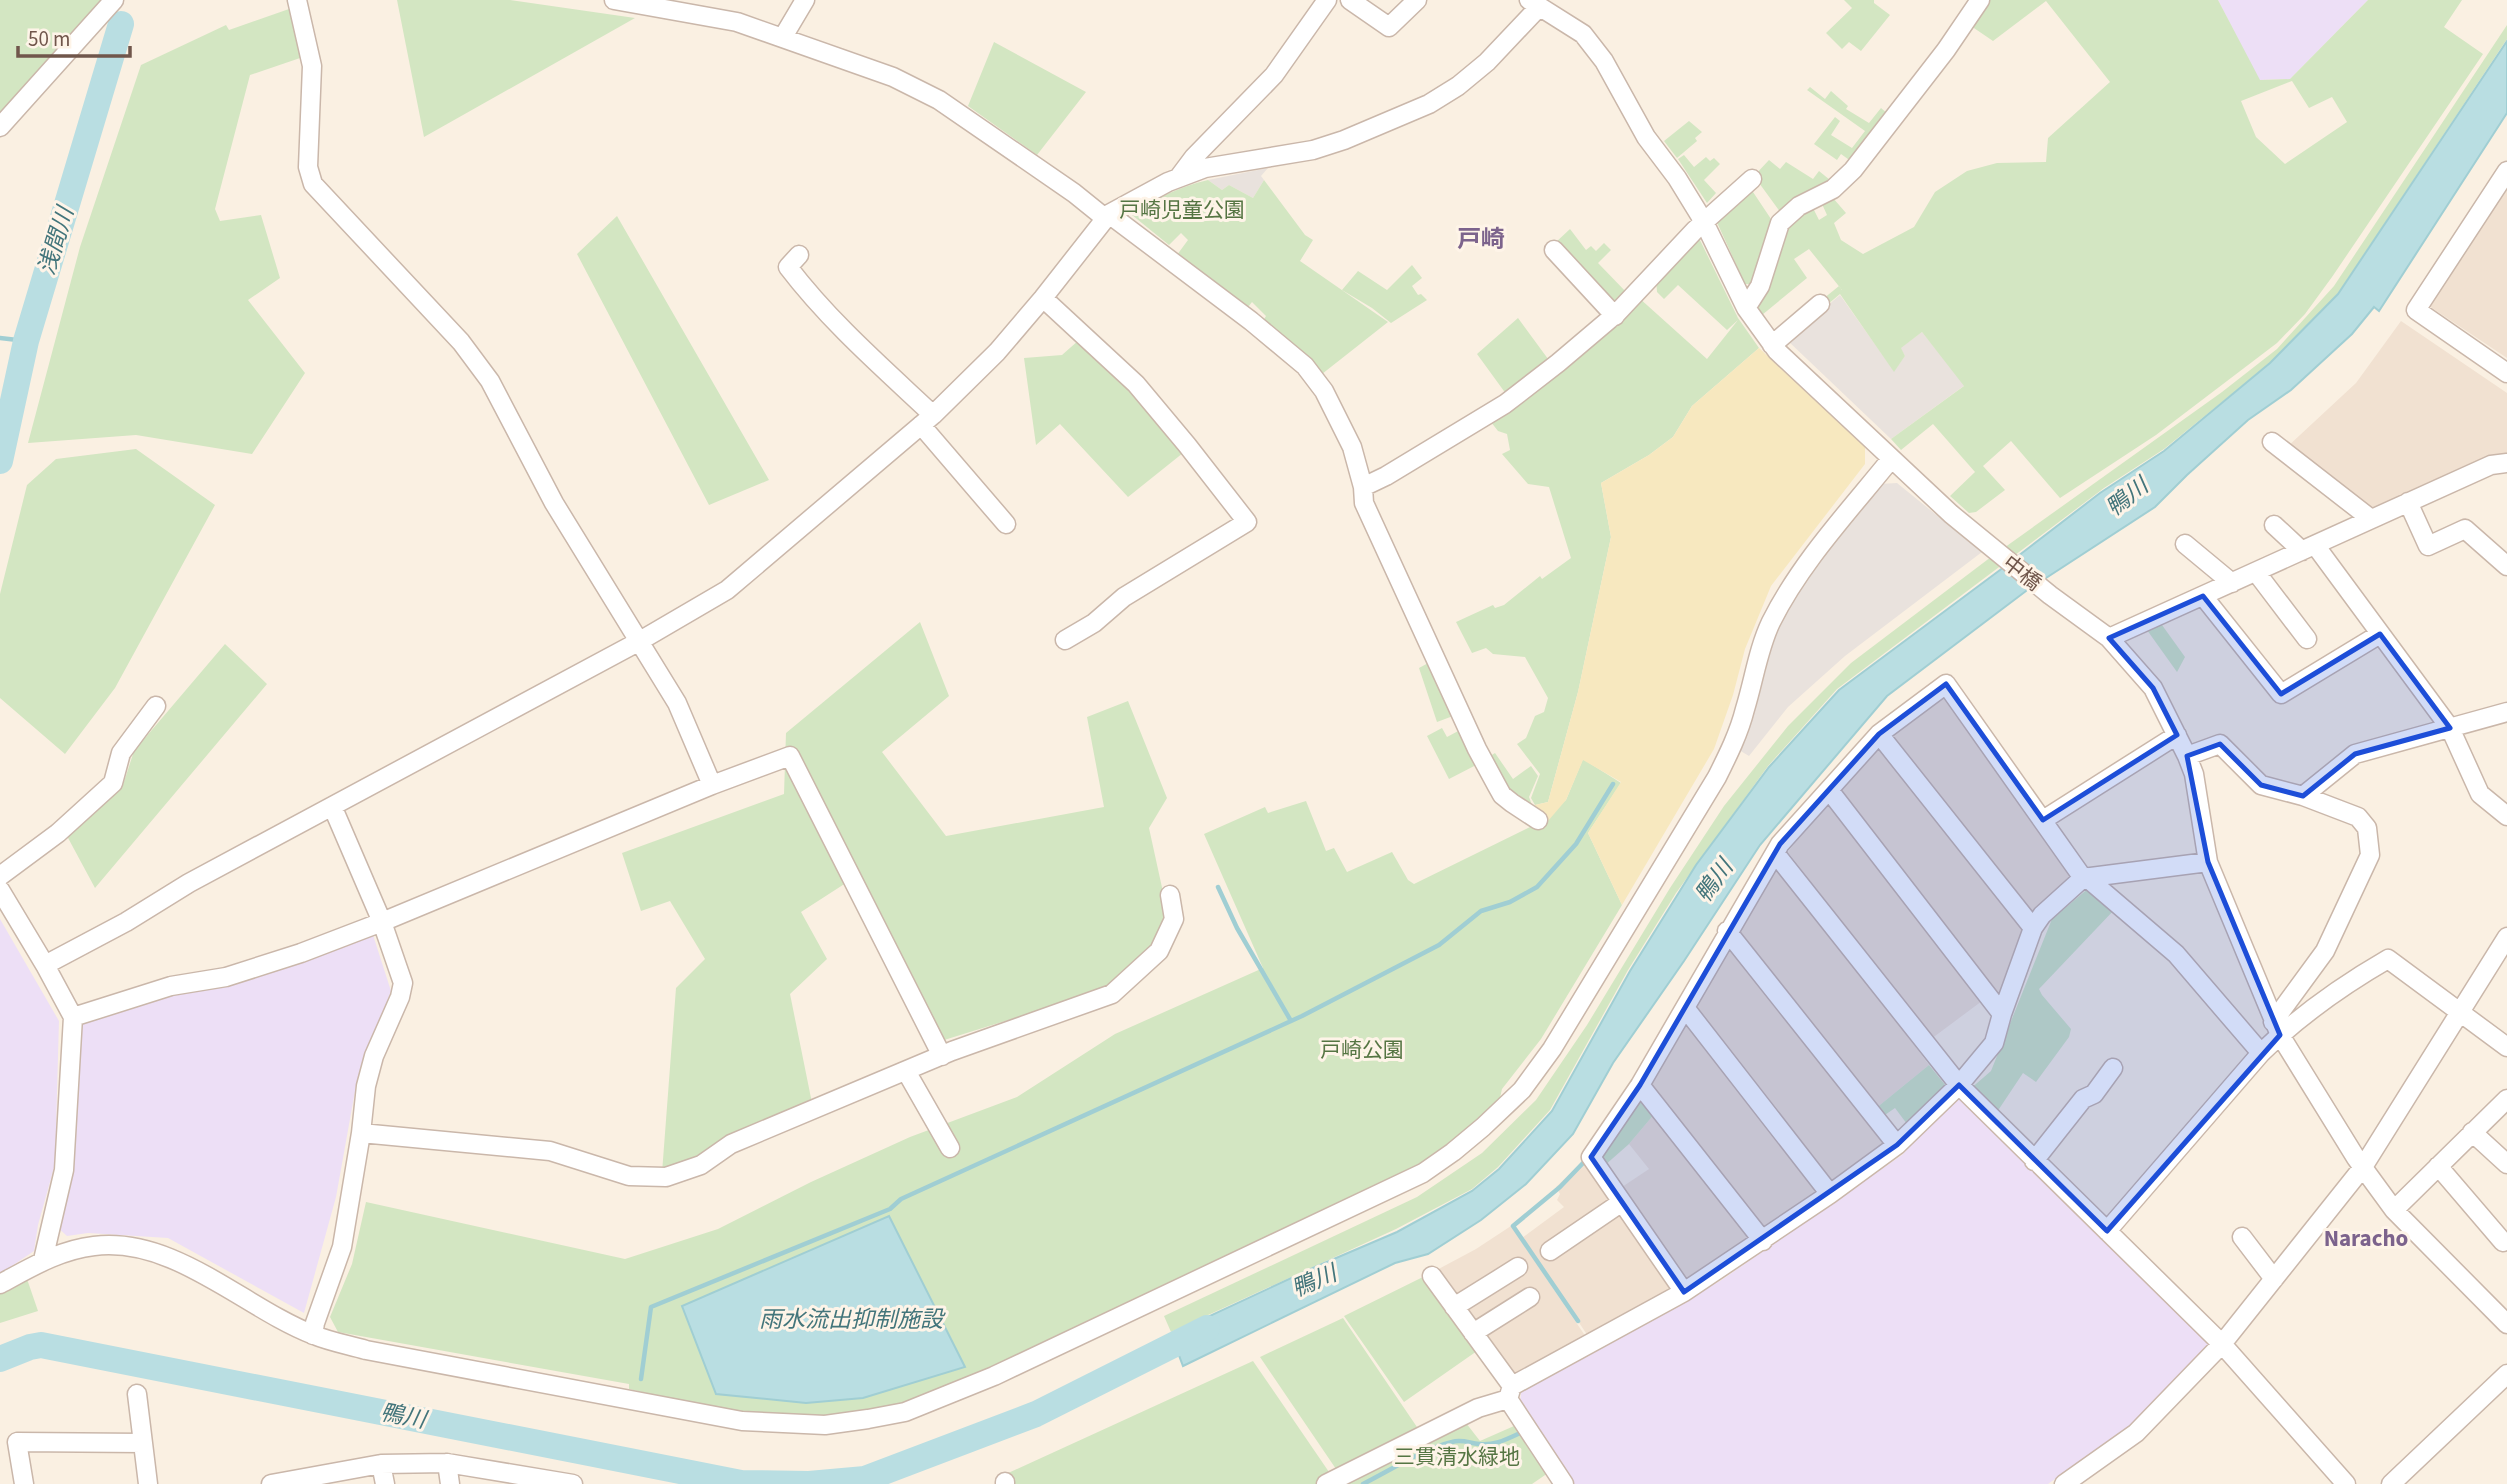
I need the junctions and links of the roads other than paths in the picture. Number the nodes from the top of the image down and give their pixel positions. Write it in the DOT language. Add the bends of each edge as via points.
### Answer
graph roads {
  1 [pos="114,0"];
  2 [pos="298,0"];
  3 [pos="614,0"];
  4 [pos="805,0"];
  5 [pos="1327,0"];
  6 [pos="1350,0"];
  7 [pos="1417,0"];
  8 [pos="1979,0"];
  9 [pos="1534,3"];
  10 [pos="783,37"];
  11 [pos="0,127"];
  12 [pos="2507,171"];
  13 [pos="1179,177"];
  14 [pos="1752,179"];
  15 [pos="1107,216"];
  16 [pos="1704,222"];
  17 [pos="1554,250"];
  18 [pos="799,255"];
  19 [pos="1043,298"];
  20 [pos="1820,304"];
  21 [pos="1746,309"];
  22 [pos="1615,316"];
  23 [pos="1772,345"];
  24 [pos="2507,373"];
  25 [pos="927,420"];
  26 [pos="2272,442"];
  27 [pos="1891,459"];
  28 [pos="2505,466"];
  29 [pos="1363,487"];
  30 [pos="2408,502"];
  31 [pos="2371,519"];
  32 [pos="1006,524"];
  33 [pos="2274,525"];
  34 [pos="2185,544"];
  35 [pos="2308,548"];
  36 [pos="2504,557"];
  37 [pos="2256,572"];
  38 [pos="2232,583"];
  39 [pos="2203,596"];
  40 [pos="2380,634"];
  41 [pos="2109,638"];
  42 [pos="2307,639"];
  43 [pos="1065,640"];
  44 [pos="638,642"];
  45 [pos="156,706"];
  46 [pos="2507,712"];
  47 [pos="2450,728"];
  48 [pos="1879,734"];
  49 [pos="2176,735"];
  50 [pos="2187,756"];
  51 [pos="712,785"];
  52 [pos="1829,790"];
  53 [pos="2303,796"];
  54 [pos="333,808"];
  55 [pos="2507,816"];
  56 [pos="1538,820"];
  57 [pos="2043,820"];
  58 [pos="1775,853"];
  59 [pos="2208,862"];
  60 [pos="0,876"];
  61 [pos="2085,877"];
  62 [pos="0,890"];
  63 [pos="1170,895"];
  64 [pos="382,922"];
  65 [pos="2034,928"];
  66 [pos="1727,932"];
  67 [pos="2507,937"];
  68 [pos="44,965"];
  69 [pos="1686,1009"];
  70 [pos="2459,1012"];
  71 [pos="2002,1014"];
  72 [pos="74,1017"];
  73 [pos="2277,1029"];
  74 [pos="2507,1046"];
  75 [pos="2261,1054"];
  76 [pos="942,1056"];
  77 [pos="2113,1068"];
  78 [pos="906,1071"];
  79 [pos="1640,1085"];
  80 [pos="1959,1085"];
  81 [pos="2507,1098"];
  82 [pos="2472,1132"];
  83 [pos="362,1133"];
  84 [pos="1897,1145"];
  85 [pos="950,1148"];
  86 [pos="2034,1161"];
  87 [pos="2507,1164"];
  88 [pos="2438,1166"];
  89 [pos="2363,1167"];
  90 [pos="1830,1194"];
  91 [pos="1622,1202"];
  92 [pos="2394,1210"];
  93 [pos="2107,1231"];
  94 [pos="2242,1237"];
  95 [pos="1763,1241"];
  96 [pos="2503,1242"];
  97 [pos="1550,1251"];
  98 [pos="43,1260"];
  99 [pos="1518,1268"];
  100 [pos="1432,1276"];
  101 [pos="2274,1279"];
  102 [pos="0,1284"];
  103 [pos="1684,1292"];
  104 [pos="1530,1297"];
  105 [pos="1454,1307"];
  106 [pos="2507,1324"];
  107 [pos="1474,1333"];
  108 [pos="313,1335"];
  109 [pos="2222,1344"];
  110 [pos="2507,1374"];
  111 [pos="1510,1392"];
  112 [pos="137,1394"];
  113 [pos="143,1443"];
  114 [pos="447,1463"];
  115 [pos="382,1464"];
  116 [pos="529,1480"];
  117 [pos="292,1482"];
  118 [pos="1557,1482"];
  119 [pos="2074,1482"];
  120 [pos="24,1484"];
  121 [pos="148,1484"];
  122 [pos="271,1484"];
  123 [pos="385,1484"];
  124 [pos="450,1484"];
  125 [pos="573,1484"];
  126 [pos="1326,1484"];
  127 [pos="2346,1484"];
  128 [pos="2391,1484"];
  1 -- 11 [label="street"];
  2 -- 44 [label="street" via="312,66 307,167 313,184 461,342 490,381 554,503"];
  3 -- 10 [label="street" via="737,22"];
  4 -- 10 [label="street"];
  5 -- 13 [label="street" via="1274,75"];
  6 -- 7 [label="street" via="1389,27"];
  8 -- 21 [label="street" via="1947,50 1853,170 1833,189 1799,205 1780,223 1760,286"];
  9 -- 13 [label="street" via="1487,62 1429,104 1313,150 1205,168"];
  9 -- 16 [label="street, 中橋" via="1583,34 1604,61 1646,137"];
  10 -- 15 [label="street" via="893,77 939,100"];
  12 -- 24 [label="street" via="2416,310"];
  13 -- 15 [label="street"];
  14 -- 16 [label="street"];
  15 -- 19 [label="street"];
  15 -- 29 [label="street" via="1305,366 1324,391 1352,447"];
  16 -- 21 [label="street, 中橋"];
  16 -- 22 [label="street"];
  17 -- 22 [label="street"];
  18 -- 25 [label="street" via="788,267 798,280"];
  19 -- 25 [label="street" via="998,352"];
  19 -- 43 [label="street" via="1136,384 1247,522 1124,597"];
  20 -- 23 [label="street"];
  21 -- 23 [label="street, 中橋"];
  22 -- 29 [label="street" via="1505,404"];
  23 -- 27 [label="street, 中橋"];
  25 -- 32 [label="street"];
  25 -- 44 [label="street" via="727,590"];
  26 -- 31 [label="street"];
  27 -- 41 [label="street, 中橋" via="1994,550"];
  27 -- 108 [label="street" via="1787,591 1761,647 1744,712 1717,777 1552,1049 1522,1090 1454,1152 1423,1173 994,1376 905,1412 847,1422 742,1421 366,1350"];
  28 -- 30 [label="street" via="2491,465"];
  29 -- 56 [label="street" via="1364,503 1477,749 1502,795"];
  30 -- 31 [label="street"];
  30 -- 36 [label="street" via="2428,546 2465,529"];
  31 -- 35 [label="street"];
  33 -- 35 [label="street"];
  34 -- 38 [label="street"];
  35 -- 37 [label="street"];
  35 -- 40 [label="street"];
  37 -- 38 [label="street"];
  37 -- 42 [label="street"];
  38 -- 39 [label="street"];
  39 -- 40 [label="street" via="2281,694"];
  39 -- 41 [label="street"];
  40 -- 47 [label="street"];
  41 -- 49 [label="street, 中橋" via="2153,688"];
  44 -- 51 [label="street" via="677,703"];
  44 -- 54 [label="street"];
  45 -- 60 [label="street" via="121,753 113,783 58,833"];
  46 -- 47 [label="street"];
  47 -- 53 [label="street" via="2355,754"];
  47 -- 55 [label="street" via="2480,794"];
  48 -- 52 [label="street"];
  48 -- 57 [label="street" via="1946,684"];
  48 -- 65 [label="street"];
  49 -- 50 [label="street, 中橋"];
  49 -- 57 [label="street"];
  50 -- 53 [label="street" via="2220,744 2261,785"];
  50 -- 59 [label="street, 中橋"];
  51 -- 64 [label="street"];
  51 -- 76 [label="street" via="790,756"];
  52 -- 58 [label="street"];
  52 -- 71 [label="street"];
  53 -- 73 [label="street" via="2358,817 2367,828 2370,855 2325,951"];
  54 -- 64 [label="street"];
  54 -- 68 [label="street"];
  57 -- 61 [label="street"];
  58 -- 66 [label="street"];
  58 -- 80 [label="street"];
  59 -- 61 [label="street"];
  59 -- 73 [label="street, 中橋"];
  61 -- 65 [label="street" via="2042,915"];
  61 -- 75 [label="street" via="2176,954"];
  62 -- 68 [label="street"];
  63 -- 76 [label="street" via="1174,919 1159,951 1112,994"];
  64 -- 72 [label="street" via="226,977 171,986"];
  64 -- 83 [label="street" via="403,983 374,1056"];
  65 -- 71 [label="street"];
  66 -- 69 [label="street"];
  66 -- 84 [label="street"];
  67 -- 70 [label="street"];
  68 -- 72 [label="street"];
  69 -- 79 [label="street"];
  69 -- 90 [label="street"];
  70 -- 73 [label="street" via="2388,959"];
  70 -- 74 [label="street"];
  70 -- 89 [label="street"];
  71 -- 80 [label="street" via="1994,1044"];
  72 -- 98 [label="street" via="64,1170"];
  73 -- 75 [label="street"];
  73 -- 89 [label="street, 中橋"];
  75 -- 93 [label="street"];
  76 -- 78 [label="street"];
  77 -- 86 [label="street"];
  78 -- 83 [label="street" via="731,1144 701,1165 666,1177 629,1176 550,1152"];
  78 -- 85 [label="street"];
  79 -- 91 [label="street" via="1591,1157"];
  79 -- 95 [label="street"];
  80 -- 84 [label="street"];
  80 -- 86 [label="street"];
  81 -- 82 [label="street"];
  82 -- 87 [label="street"];
  82 -- 88 [label="street"];
  83 -- 108 [label="street" via="342,1247"];
  84 -- 90 [label="street"];
  86 -- 93 [label="street"];
  88 -- 92 [label="street"];
  88 -- 96 [label="street"];
  89 -- 92 [label="street, 中橋"];
  89 -- 101 [label="street"];
  90 -- 95 [label="street"];
  91 -- 97 [label="street"];
  91 -- 103 [label="street"];
  92 -- 106 [label="street, 中橋"];
  93 -- 109 [label="street"];
  94 -- 101 [label="street"];
  95 -- 103 [label="street"];
  98 -- 102 [label="street"];
  98 -- 108 [label="street" via="96,1245 132,1245 176,1261"];
  99 -- 105 [label="street"];
  100 -- 105 [label="street"];
  101 -- 109 [label="street"];
  103 -- 111 [label="street"];
  104 -- 107 [label="street"];
  105 -- 107 [label="street"];
  107 -- 111 [label="street"];
  109 -- 119 [label="street" via="2136,1433"];
  109 -- 127 [label="street"];
  110 -- 128 [label="street"];
  111 -- 118 [label="street"];
  111 -- 126 [label="street"];
  112 -- 113 [label="street"];
  113 -- 120 [label="street" via="17,1442"];
  113 -- 121 [label="street"];
  114 -- 115 [label="street"];
  114 -- 116 [label="street"];
  114 -- 124 [label="street"];
  115 -- 117 [label="street"];
  115 -- 123 [label="street"];
  116 -- 125 [label="street"];
  117 -- 122 [label="street"];
}
